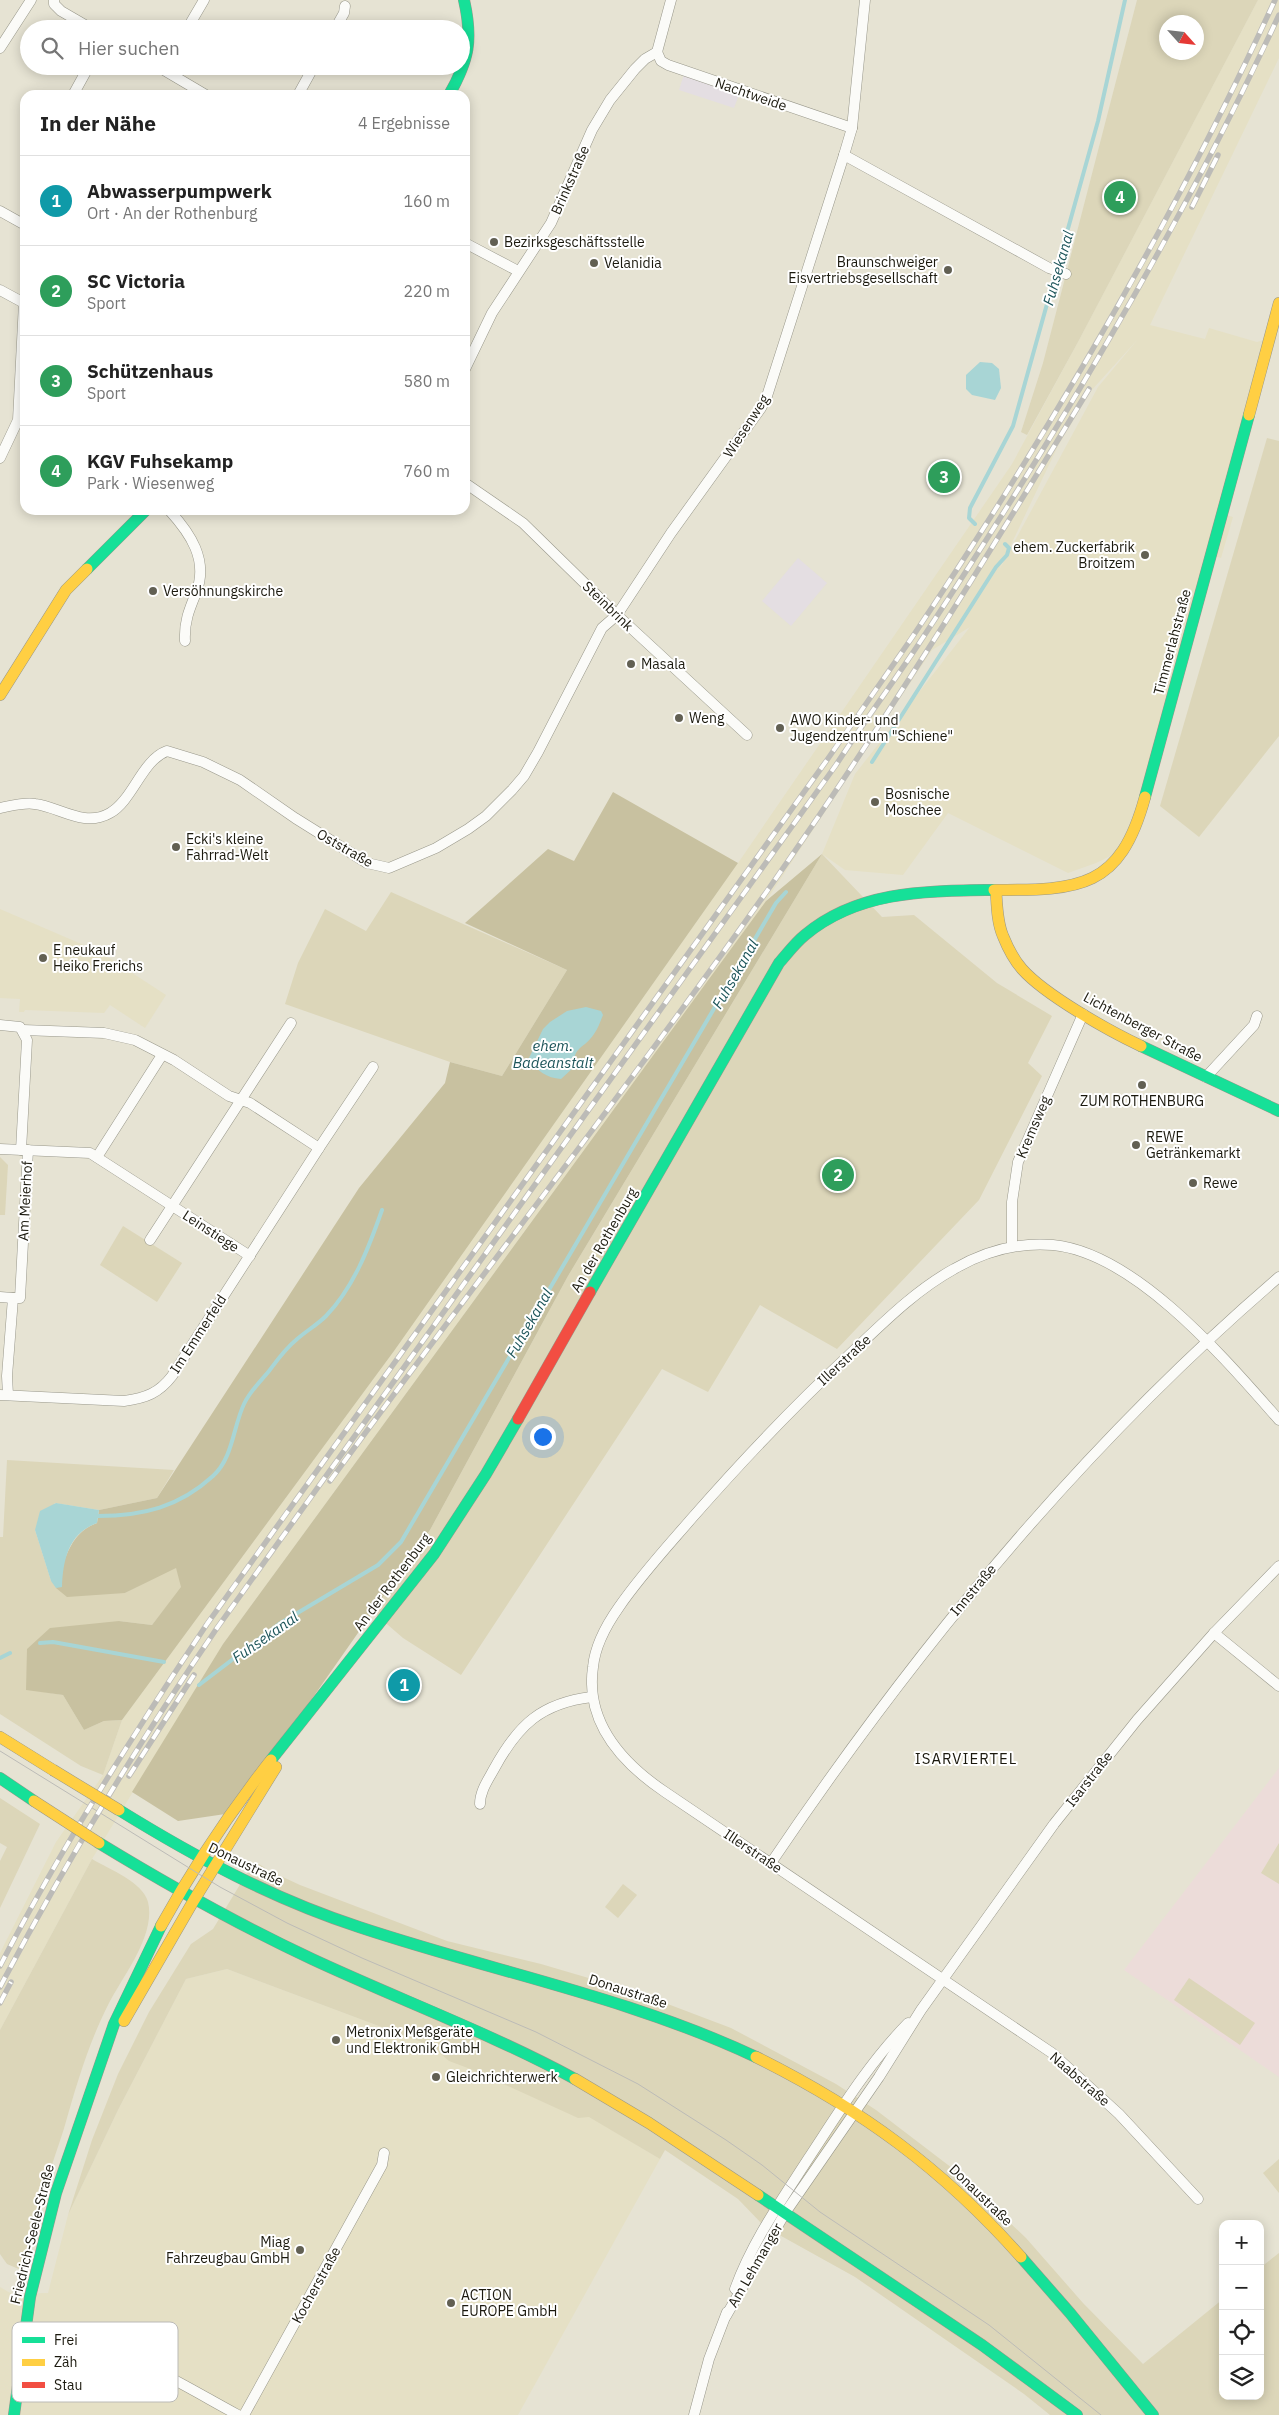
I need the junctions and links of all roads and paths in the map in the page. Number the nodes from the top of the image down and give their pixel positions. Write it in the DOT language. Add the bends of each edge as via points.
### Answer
graph roads {
  1 [pos="31,0"];
  2 [pos="54,0"];
  3 [pos="204,0"];
  4 [pos="464,0"];
  5 [pos="672,0"];
  6 [pos="865,0"];
  7 [pos="345,6"];
  8 [pos="76,20"];
  9 [pos="192,20"];
  10 [pos="340,20"];
  11 [pos="469,20"];
  12 [pos="470,32"];
  13 [pos="0,48"];
  14 [pos="470,48"];
  15 [pos="657,52"];
  16 [pos="84,75"];
  17 [pos="173,75"];
  18 [pos="309,75"];
  19 [pos="459,75"];
  20 [pos="76,90"];
  21 [pos="198,90"];
  22 [pos="301,90"];
  23 [pos="452,90"];
  24 [pos="852,128"];
  25 [pos="844,155"];
  26 [pos="0,211"];
  27 [pos="20,223"];
  28 [pos="470,246"];
  29 [pos="518,271"];
  30 [pos="1063,274"];
  31 [pos="0,290"];
  32 [pos="20,301"];
  33 [pos="1279,303"];
  34 [pos="470,358"];
  35 [pos="20,381"];
  36 [pos="0,458"];
  37 [pos="470,486"];
  38 [pos="141,515"];
  39 [pos="173,515"];
  40 [pos="617,615"];
  41 [pos="185,641"];
  42 [pos="0,694"];
  43 [pos="747,735"];
  44 [pos="0,808"];
  45 [pos="996,891"];
  46 [pos="1082,1014"];
  47 [pos="1258,1016"];
  48 [pos="291,1023"];
  49 [pos="0,1025"];
  50 [pos="24,1030"];
  51 [pos="162,1055"];
  52 [pos="373,1067"];
  53 [pos="1206,1077"];
  54 [pos="240,1100"];
  55 [pos="1279,1111"];
  56 [pos="319,1148"];
  57 [pos="0,1149"];
  58 [pos="21,1150"];
  59 [pos="97,1156"];
  60 [pos="172,1206"];
  61 [pos="150,1240"];
  62 [pos="1012,1246"];
  63 [pos="250,1256"];
  64 [pos="1279,1277"];
  65 [pos="0,1297"];
  66 [pos="13,1298"];
  67 [pos="1206,1342"];
  68 [pos="4,1395"];
  69 [pos="1279,1420"];
  70 [pos="1279,1566"];
  71 [pos="1214,1633"];
  72 [pos="1279,1686"];
  73 [pos="592,1697"];
  74 [pos="305,1720"];
  75 [pos="0,1737"];
  76 [pos="0,1778"];
  77 [pos="480,1804"];
  78 [pos="201,1859"];
  79 [pos="771,1863"];
  80 [pos="215,1866"];
  81 [pos="180,1892"];
  82 [pos="194,1900"];
  83 [pos="944,1979"];
  84 [pos="921,2010"];
  85 [pos="100,2066"];
  86 [pos="843,2105"];
  87 [pos="854,2112"];
  88 [pos="384,2153"];
  89 [pos="1198,2199"];
  90 [pos="781,2210"];
  91 [pos="26,2322"];
  92 [pos="178,2382"];
  93 [pos="16,2402"];
  94 [pos="14,2415"];
  95 [pos="238,2415"];
  96 [pos="244,2415"];
  97 [pos="694,2415"];
  98 [pos="1077,2415"];
  99 [pos="1153,2415"];
  1 -- 13 [label="street"];
  2 -- 8 [label="street" via="61,11"];
  3 -- 9 [label="street"];
  4 -- 11 [label="main road"];
  5 -- 15 [label="street"];
  6 -- 24 [label="street, Wiesenweg"];
  7 -- 10 [label="street"];
  12 -- 14 [label="main road"];
  15 -- 24 [label="street, Nachtweide" via="661,61 668,65"];
  15 -- 29 [label="street, Brinkstraße" via="635,69 610,100 592,130 551,223"];
  16 -- 20 [label="street"];
  17 -- 21 [label="street"];
  18 -- 22 [label="street"];
  19 -- 23 [label="main road"];
  24 -- 25 [label="street, Wiesenweg"];
  25 -- 30 [label="street"];
  25 -- 40 [label="street, Wiesenweg" via="768,396"];
  26 -- 27 [label="street"];
  28 -- 29 [label="street"];
  29 -- 34 [label="street, Brinkstraße" via="492,312"];
  31 -- 32 [label="street"];
  33 -- 45 [label="main road, Timmerlahstraße" via="1135,832 1127,848 1111,866 1090,878 1052,888"];
  35 -- 36 [label="street" via="18,420"];
  37 -- 40 [label="street, Steinbrink" via="524,523"];
  38 -- 42 [label="main road" via="66,590"];
  39 -- 41 [label="street" via="194,541 201,572 184,624"];
  40 -- 43 [label="street, Steinbrink"];
  40 -- 44 [label="street, Oststraße" via="599,632 538,752 512,790 468,829 436,848 389,868 367,864 240,780 203,762 167,751 157,756 115,809 103,816 73,816 31,804"];
  45 -- 46 [label="main road, Lichtenberger Straße" via="999,923 1014,957 1042,986"];
  45 -- 74 [label="main road, An der Rothenburg" via="917,892 869,900 819,922 791,947 486,1474 434,1554"];
  46 -- 53 [label="main road, Lichtenberger Straße"];
  46 -- 62 [label="street, Kremsweg" via="1018,1162 1012,1202"];
  47 -- 53 [label="street" via="1254,1025"];
  48 -- 54 [label="street"];
  49 -- 50 [label="street"];
  50 -- 51 [label="street" via="117,1035 135,1040"];
  50 -- 58 [label="street, Am Meierhof" via="27,1040"];
  51 -- 54 [label="street"];
  51 -- 59 [label="street"];
  52 -- 56 [label="street, Im Emmerfeld"];
  53 -- 55 [label="main road, Lichtenberger Straße"];
  54 -- 56 [label="street" via="250,1103"];
  54 -- 60 [label="street, Leinstiege"];
  56 -- 63 [label="street, Im Emmerfeld"];
  57 -- 58 [label="street, Leinstiege"];
  58 -- 59 [label="street, Leinstiege"];
  58 -- 66 [label="street, Am Meierhof" via="28,1150 22,1270 20,1298"];
  59 -- 60 [label="street, Leinstiege"];
  60 -- 61 [label="street, Leinstiege"];
  60 -- 63 [label="street, Leinstiege"];
  62 -- 67 [label="street, Illerstraße" via="1054,1245 1103,1260 1134,1279"];
  62 -- 73 [label="street, Illerstraße" via="966,1262 907,1302 816,1386 723,1482 617,1609 598,1645 593,1663"];
  63 -- 68 [label="street, Im Emmerfeld" via="172,1376 156,1392 124,1400"];
  64 -- 67 [label="street"];
  65 -- 66 [label="street"];
  66 -- 68 [label="street, Am Meierhof"];
  67 -- 69 [label="street, Illerstraße"];
  67 -- 79 [label="street, Innstraße" via="1063,1487 972,1590 899,1684"];
  70 -- 71 [label="street, Isarstraße"];
  71 -- 72 [label="street"];
  71 -- 83 [label="street, Isarstraße" via="1104,1760 1054,1824"];
  73 -- 77 [label="street" via="552,1707 530,1719 500,1758 480,1795"];
  73 -- 79 [label="street, Illerstraße" via="607,1736 638,1772"];
  74 -- 78 [label="main road, An der Rothenburg" via="246,1792"];
  74 -- 80 [label="main road, An der Rothenburg"];
  75 -- 78 [label="main road, Donaustraße, bridge"];
  76 -- 81 [label="main road, bridge"];
  78 -- 80 [label="main road, Donaustraße"];
  78 -- 81 [label="main road, Friedrich-Seele-Straße"];
  79 -- 83 [label="street, Illerstraße"];
  80 -- 82 [label="main road, Friedrich-Seele-Straße"];
  80 -- 86 [label="main road, Donaustraße" via="301,1907 608,1999 673,2022 755,2057"];
  81 -- 82 [label="main road"];
  81 -- 85 [label="main road, Friedrich-Seele-Straße" via="132,1983"];
  82 -- 85 [label="main road, Friedrich-Seele-Straße"];
  82 -- 90 [label="main road" via="313,1959 476,2029 546,2063 610,2100"];
  83 -- 84 [label="street, Isarstraße"];
  83 -- 89 [label="street, Naabstraße" via="1058,2059 1120,2114"];
  84 -- 86 [label="street, Isarstraße" via="877,2057"];
  84 -- 87 [label="street, Isarstraße"];
  85 -- 91 [label="main road, Friedrich-Seele-Straße" via="56,2193"];
  86 -- 87 [label="main road, Donaustraße"];
  86 -- 90 [label="street, Isarstraße"];
  87 -- 90 [label="street, Isarstraße"];
  87 -- 99 [label="main road, Donaustraße" via="935,2171 1014,2249"];
  88 -- 96 [label="street, Kocherstraße" via="382,2165"];
  90 -- 97 [label="street, Am Lehmanger" via="740,2276 709,2359"];
  90 -- 98 [label="main road" via="1004,2360"];
  92 -- 95 [label="street"];
  93 -- 94 [label="main road, Friedrich-Seele-Straße"];
}
